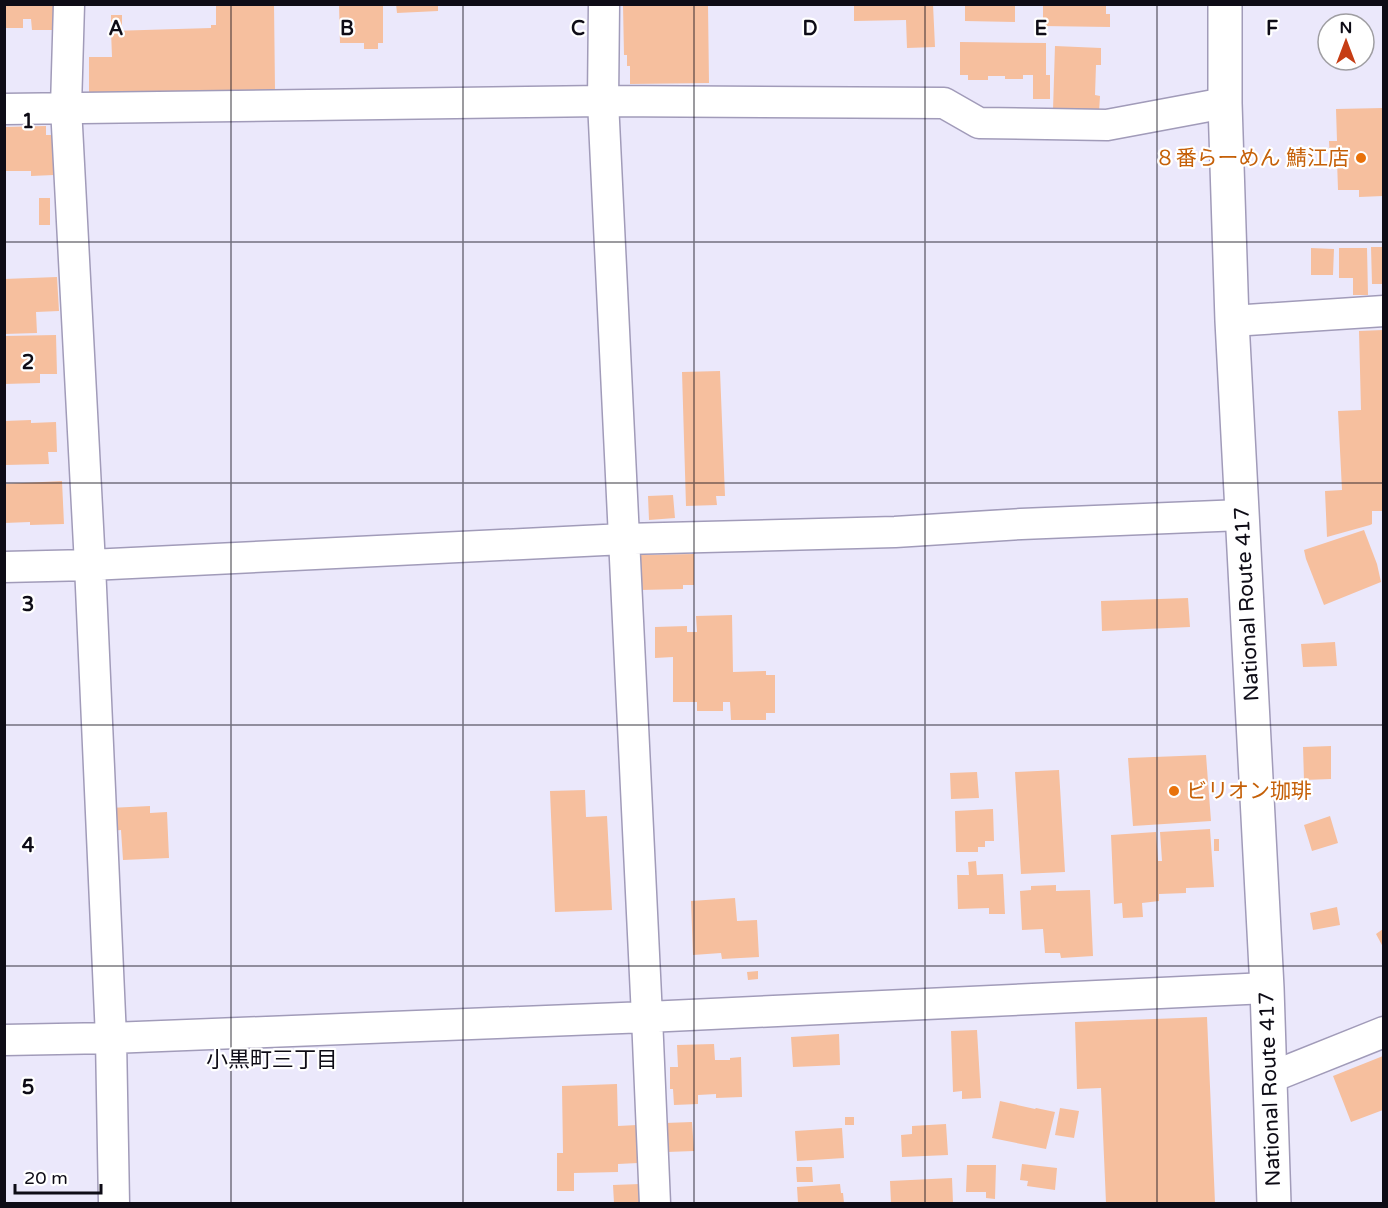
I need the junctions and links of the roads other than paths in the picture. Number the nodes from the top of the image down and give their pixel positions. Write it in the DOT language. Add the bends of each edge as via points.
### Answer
graph roads {
  1 [pos="69,4"];
  2 [pos="604,4"];
  3 [pos="1225,4"];
  4 [pos="603,101"];
  5 [pos="1225,103"];
  6 [pos="66,107"];
  7 [pos="4,109"];
  8 [pos="1383,311"];
  9 [pos="1232,321"];
  10 [pos="1242,515"];
  11 [pos="624,539"];
  12 [pos="90,565"];
  13 [pos="4,567"];
  14 [pos="1267,988"];
  15 [pos="647,1017"];
  16 [pos="1383,1032"];
  17 [pos="111,1038"];
  18 [pos="4,1040"];
  19 [pos="1269,1078"];
  20 [pos="114,1203"];
  21 [pos="655,1203"];
  22 [pos="1274,1203"];
  1 -- 6 [label="street"];
  2 -- 4 [label="street"];
  3 -- 5 [label="highway, National Route 417"];
  4 -- 5 [label="street" via="944,103 979,123 1107,125"];
  4 -- 6 [label="street"];
  4 -- 11 [label="street"];
  5 -- 9 [label="highway, National Route 417"];
  6 -- 7 [label="street"];
  6 -- 12 [label="street"];
  8 -- 9 [label="street"];
  9 -- 10 [label="highway, National Route 417"];
  10 -- 11 [label="street" via="895,532"];
  10 -- 14 [label="highway, National Route 417"];
  11 -- 12 [label="street"];
  11 -- 15 [label="street"];
  12 -- 13 [label="street"];
  12 -- 17 [label="street"];
  14 -- 15 [label="street"];
  14 -- 19 [label="highway, National Route 417"];
  15 -- 17 [label="street"];
  15 -- 21 [label="street"];
  16 -- 19 [label="street"];
  17 -- 18 [label="street"];
  17 -- 20 [label="street"];
  19 -- 22 [label="highway, National Route 417"];
}
